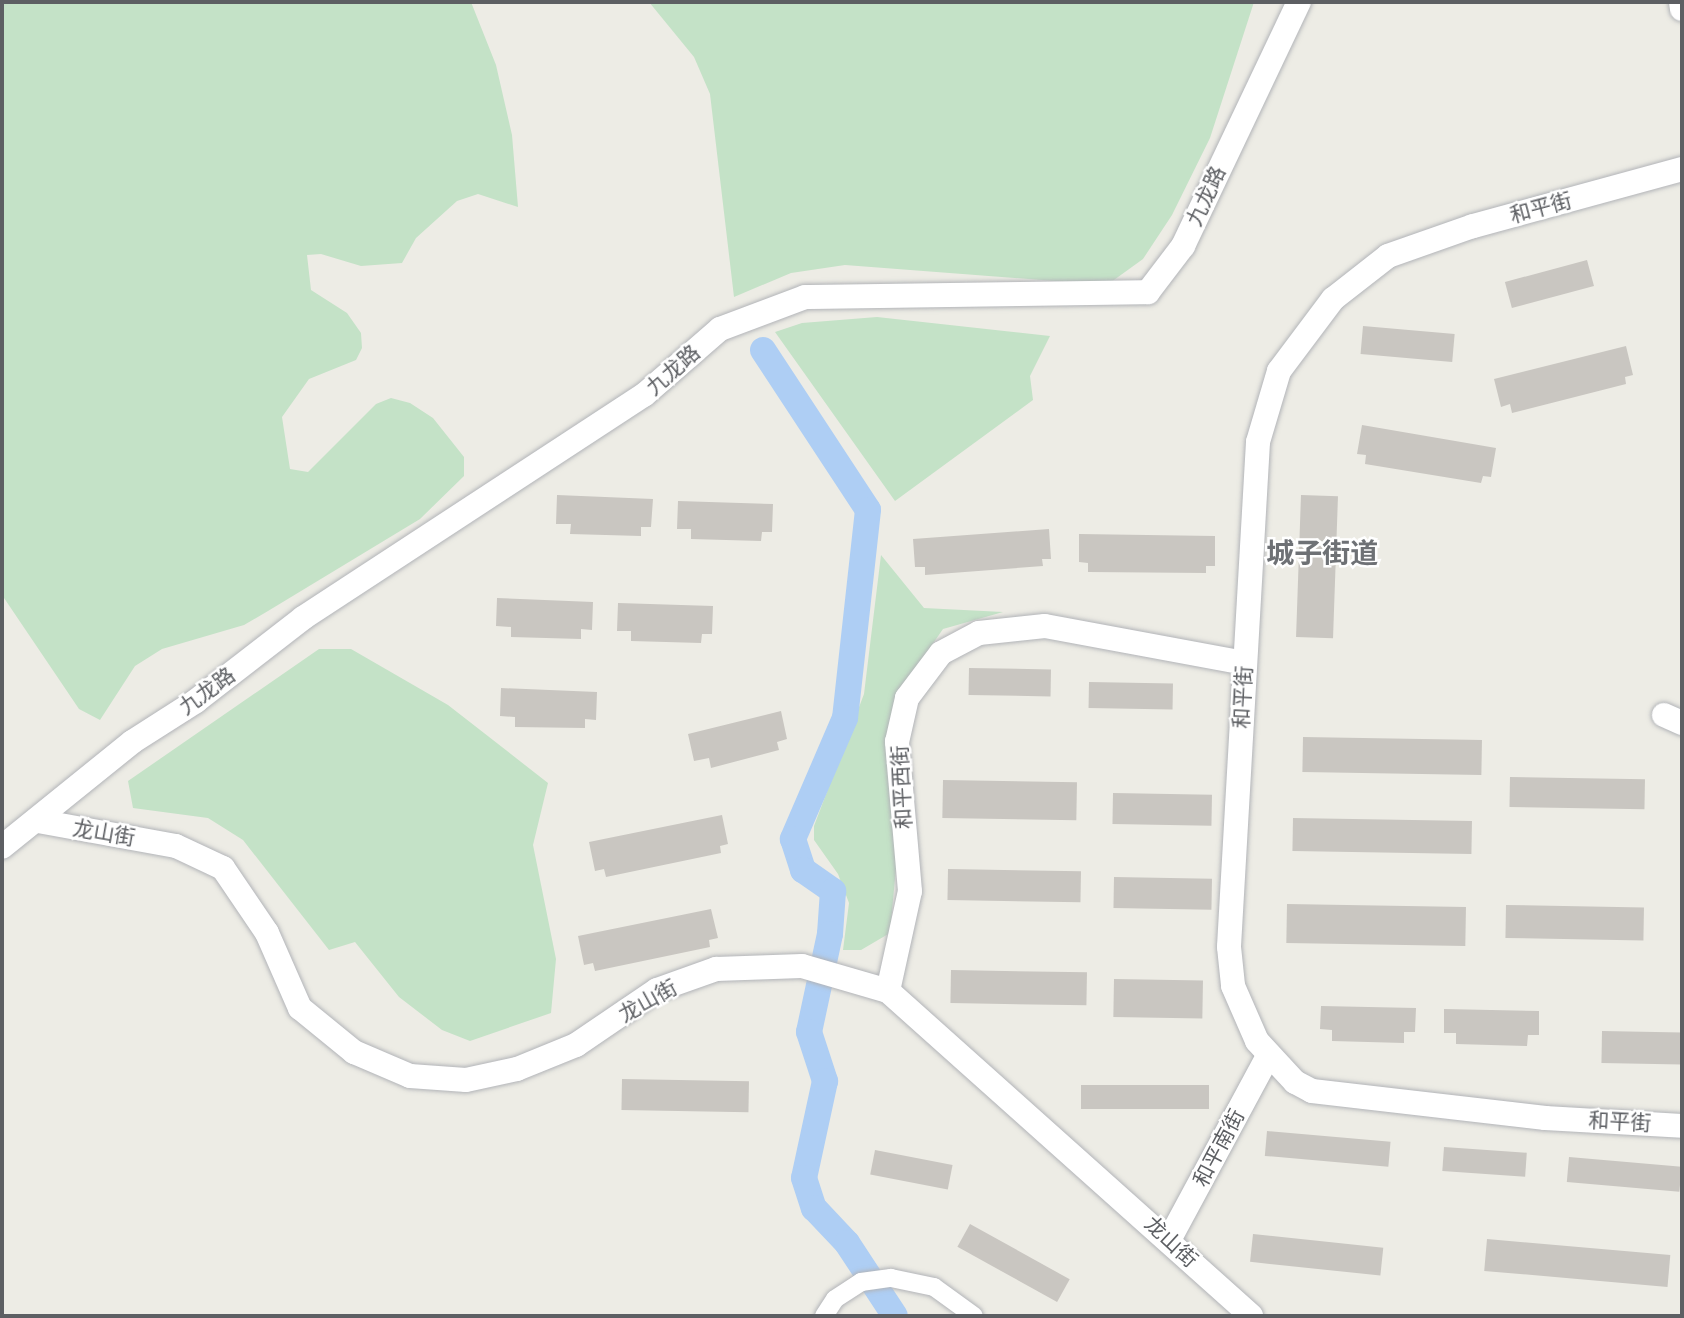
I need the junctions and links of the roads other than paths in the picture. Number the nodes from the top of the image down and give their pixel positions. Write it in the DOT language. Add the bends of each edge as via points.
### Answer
graph roads {
  1 [pos="1299,2"];
  2 [pos="1681,2"];
  3 [pos="1682,9"];
  4 [pos="1682,169"];
  5 [pos="1245,663"];
  6 [pos="38,821"];
  7 [pos="2,847"];
  8 [pos="888,991"];
  9 [pos="1268,1056"];
  10 [pos="1682,1126"];
  11 [pos="1169,1240"];
  12 [pos="824,1316"];
  13 [pos="974,1316"];
  14 [pos="1251,1316"];
  1 -- 6 [label="street, 九龙路" via="1183,246 1149,292 805,297 720,329 644,396 303,618 196,701 132,742"];
  2 -- 3 [label="street"];
  4 -- 5 [label="street, 和平街" via="1427,240 1370,268 1314,320 1279,371 1262,419"];
  5 -- 8 [label="street, 和平西街" via="1045,626 979,633 941,653 907,698 897,742 910,891"];
  5 -- 9 [label="street, 和平街" via="1229,947 1233,986"];
  6 -- 7 [label="street, 九龙路"];
  6 -- 8 [label="street, 龙山街" via="176,846 223,868 267,933 300,1008 355,1052 410,1076 466,1080 517,1069 576,1045 657,990 716,969 802,966"];
  8 -- 11 [label="street, 龙山街"];
  9 -- 10 [label="street, 和平街" via="1295,1082 1333,1096"];
  9 -- 11 [label="street, 和平南街"];
  11 -- 14 [label="street, 龙山街"];
  12 -- 13 [label="street" via="835,1299 861,1282 891,1278 934,1287"];
}
